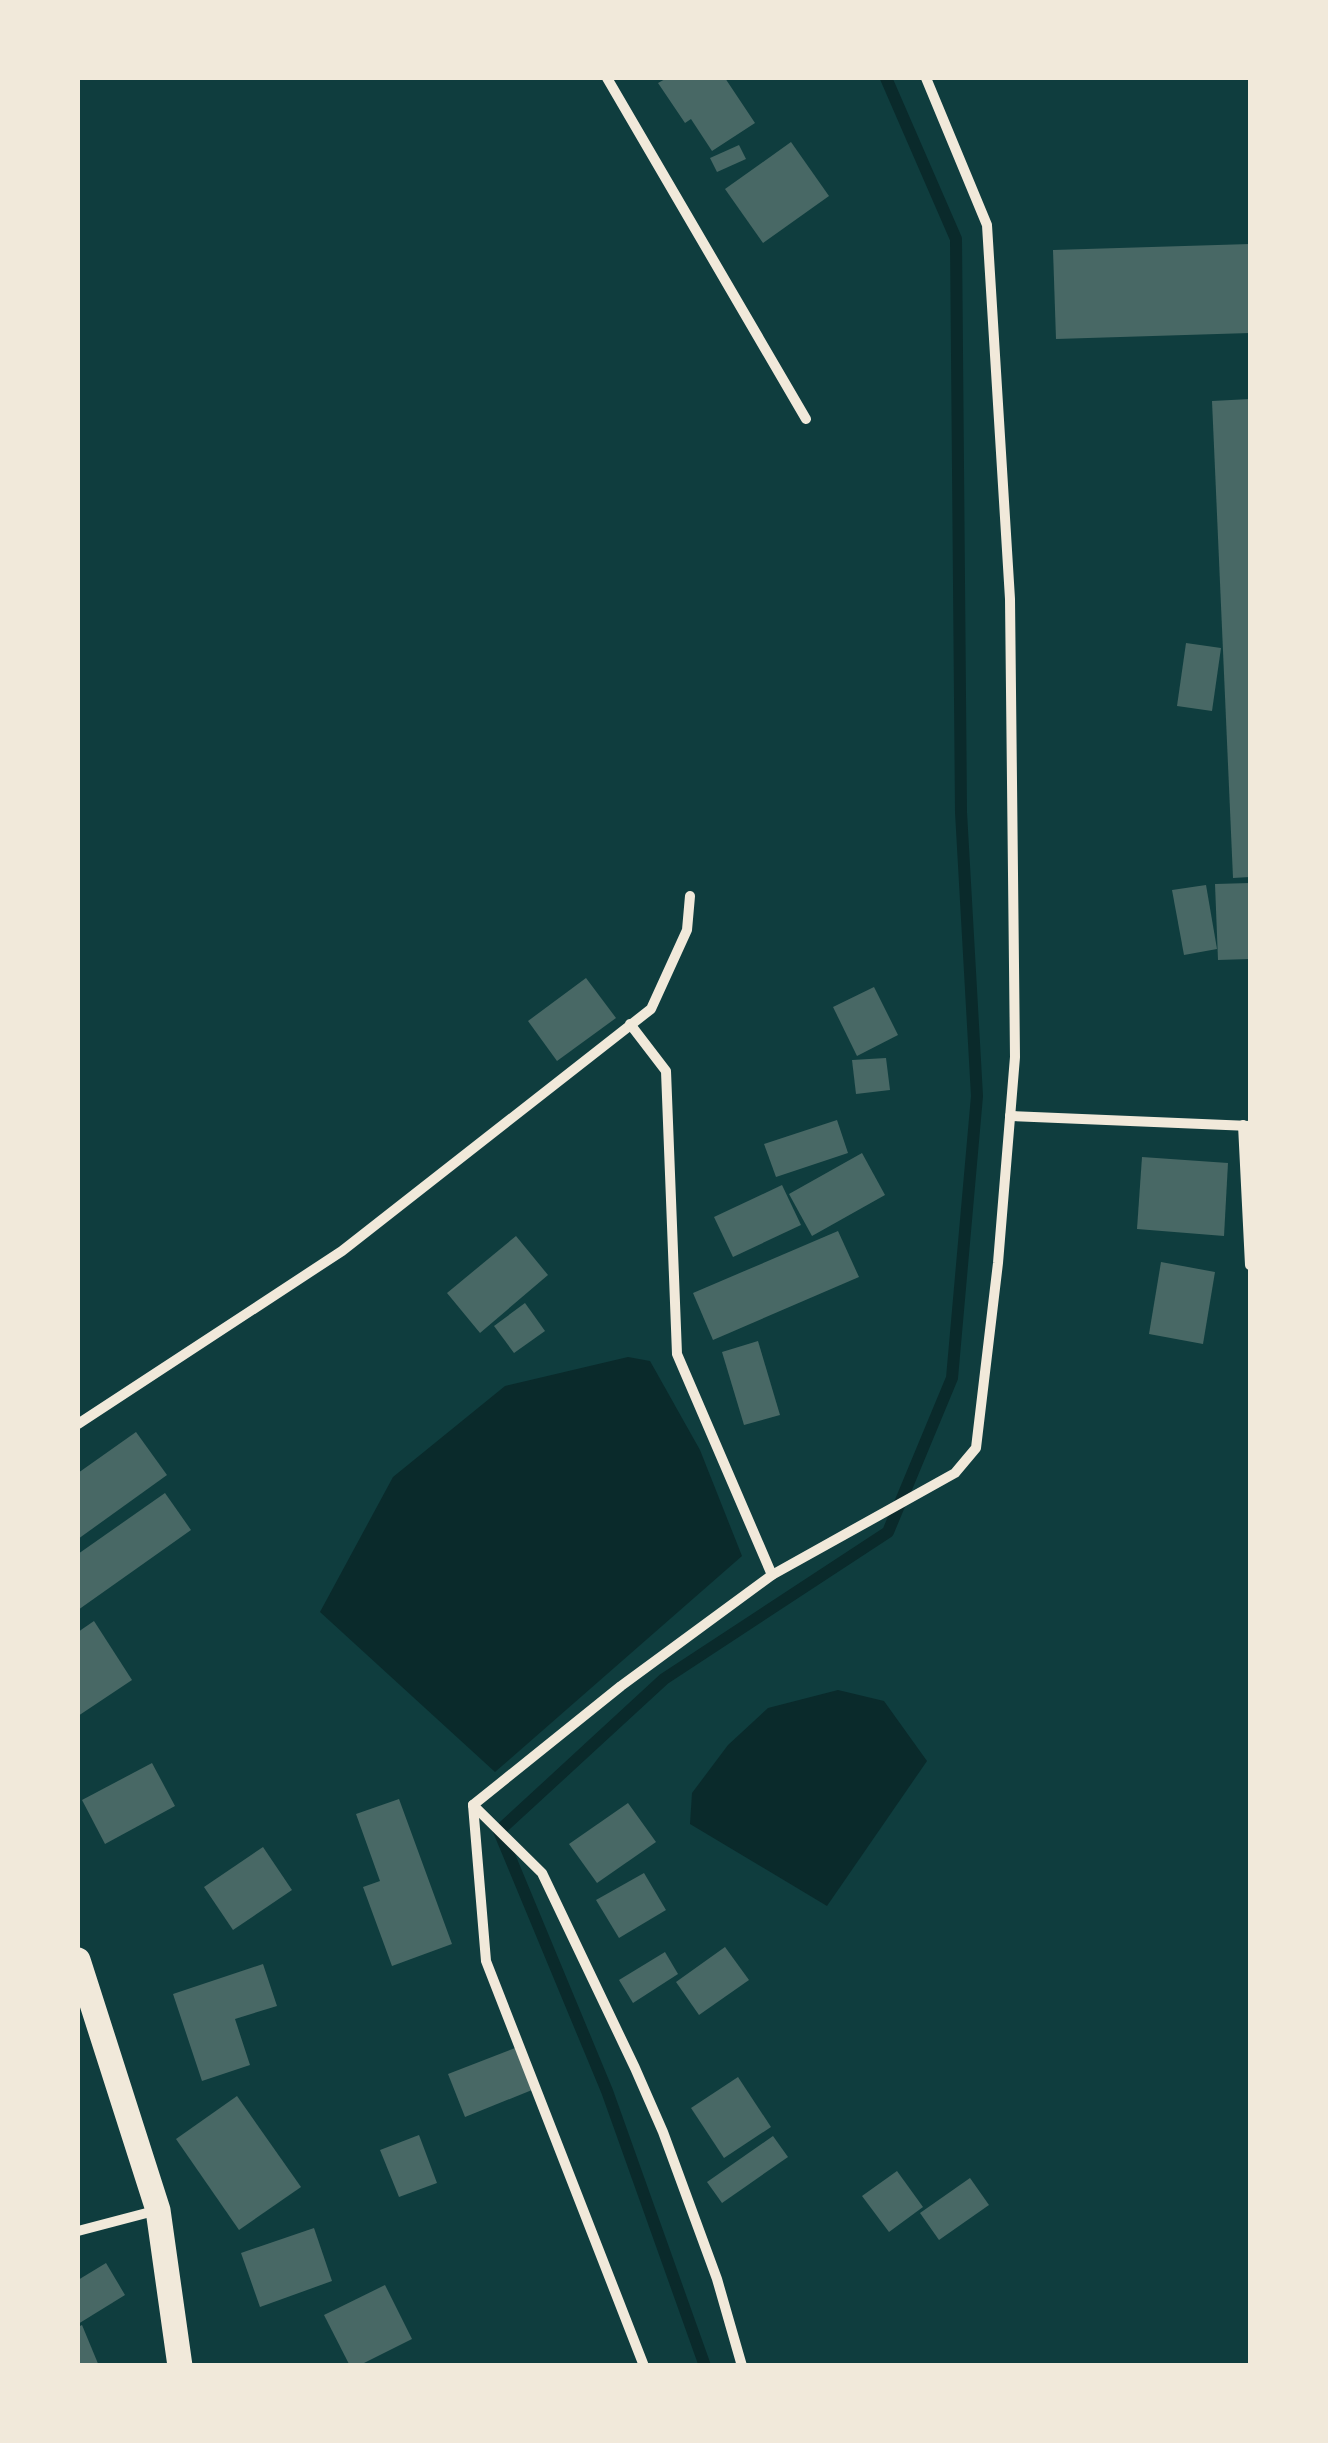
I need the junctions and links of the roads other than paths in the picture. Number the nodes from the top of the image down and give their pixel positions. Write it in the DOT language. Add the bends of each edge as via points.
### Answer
graph roads {
  1 [pos="606,78"];
  2 [pos="926,78"];
  3 [pos="806,419"];
  4 [pos="690,896"];
  5 [pos="630,1024"];
  6 [pos="1010,1116"];
  7 [pos="1247,1126"];
  8 [pos="1250,1264"];
  9 [pos="78,1424"];
  10 [pos="772,1575"];
  11 [pos="473,1804"];
  12 [pos="78,1960"];
  13 [pos="158,2210"];
  14 [pos="78,2231"];
  15 [pos="180,2366"];
  16 [pos="644,2366"];
  17 [pos="742,2366"];
  1 -- 3 [label="street"];
  2 -- 6 [label="street" via="986,225 1010,599"];
  4 -- 5 [label="street" via="687,930 665,977 650,1008"];
  5 -- 9 [label="street" via="342,1250"];
  5 -- 10 [label="street" via="666,1071 676,1354"];
  6 -- 7 [label="street"];
  6 -- 10 [label="street" via="976,1448 955,1473"];
  7 -- 8 [label="street"];
  10 -- 11 [label="street"];
  11 -- 16 [label="street" via="486,1961"];
  11 -- 17 [label="street" via="542,1873 636,2068 717,2279"];
  12 -- 13 [label="main road"];
  13 -- 14 [label="street"];
  13 -- 15 [label="main road"];
}
